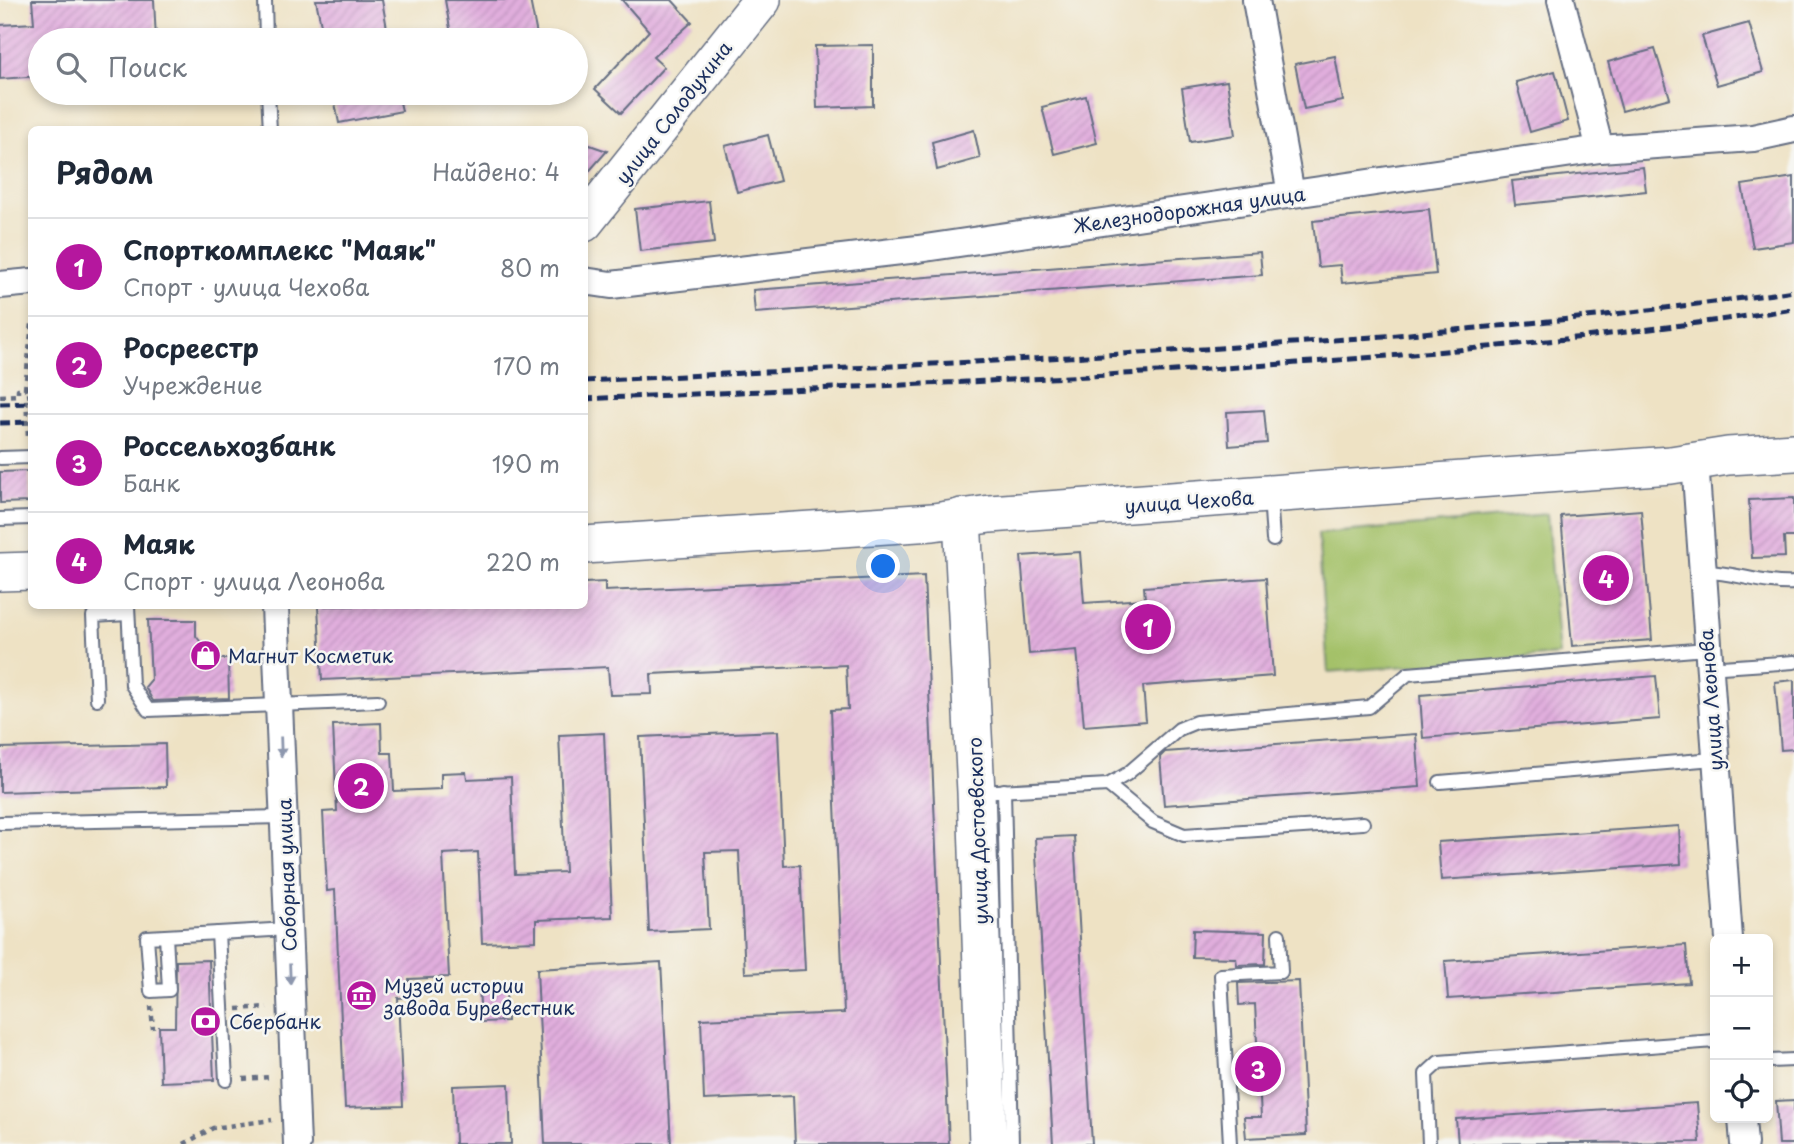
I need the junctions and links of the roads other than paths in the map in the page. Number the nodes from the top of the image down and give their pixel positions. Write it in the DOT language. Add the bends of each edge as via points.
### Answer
graph roads {
  1 [pos="265,0"];
  2 [pos="762,0"];
  3 [pos="1256,0"];
  4 [pos="1561,0"];
  5 [pos="266,28"];
  6 [pos="269,105"];
  7 [pos="270,126"];
  8 [pos="1794,129"];
  9 [pos="1600,149"];
  10 [pos="1291,194"];
  11 [pos="588,218"];
  12 [pos="28,282"];
  13 [pos="588,282"];
  14 [pos="0,285"];
  15 [pos="1794,452"];
  16 [pos="28,457"];
  17 [pos="0,458"];
  18 [pos="1695,461"];
  19 [pos="1270,495"];
  20 [pos="962,517"];
  21 [pos="28,518"];
  22 [pos="0,519"];
  23 [pos="1273,540"];
  24 [pos="588,545"];
  25 [pos="28,571"];
  26 [pos="0,572"];
  27 [pos="1702,572"];
  28 [pos="1794,583"];
  29 [pos="275,609"];
  30 [pos="128,610"];
  31 [pos="1706,659"];
  32 [pos="1794,662"];
  33 [pos="97,699"];
  34 [pos="378,701"];
  35 [pos="279,706"];
  36 [pos="1714,759"];
  37 [pos="1440,782"];
  38 [pos="1108,785"];
  39 [pos="990,791"];
  40 [pos="284,817"];
  41 [pos="1363,823"];
  42 [pos="0,824"];
  43 [pos="288,929"];
  44 [pos="218,933"];
  45 [pos="1729,934"];
  46 [pos="1279,935"];
  47 [pos="166,936"];
  48 [pos="1710,1041"];
  49 [pos="1794,1060"];
  50 [pos="1773,1061"];
  51 [pos="226,1080"];
  52 [pos="1742,1123"];
  53 [pos="296,1144"];
  54 [pos="988,1144"];
  55 [pos="1012,1144"];
  56 [pos="1230,1144"];
  57 [pos="1429,1144"];
  58 [pos="1744,1144"];
  1 -- 5 [label="lane"];
  2 -- 11 [label="street, улица Солодухина"];
  3 -- 10 [label="street"];
  4 -- 9 [label="street"];
  6 -- 7 [label="lane"];
  8 -- 9 [label="street, Железнодорожная улица" via="1753,138"];
  9 -- 10 [label="street, Железнодорожная улица"];
  10 -- 13 [label="street, Железнодорожная улица" via="918,249 611,285"];
  12 -- 14 [label="street"];
  15 -- 18 [label="street, улица Чехова"];
  16 -- 17 [label="lane"];
  18 -- 19 [label="street, улица Чехова"];
  18 -- 27 [label="street, улица Леонова"];
  19 -- 20 [label="street, улица Чехова"];
  19 -- 23 [label="lane"];
  20 -- 24 [label="street, улица Чехова"];
  20 -- 39 [label="street, улица Достоевского"];
  21 -- 22 [label="lane"];
  25 -- 26 [label="street"];
  27 -- 28 [label="lane" via="1769,584"];
  27 -- 31 [label="street, улица Леонова"];
  29 -- 35 [label="street, Соборная улица"];
  30 -- 33 [label="lane" via="93,616"];
  30 -- 35 [label="lane" via="132,685 148,710"];
  31 -- 32 [label="lane"];
  31 -- 36 [label="street, улица Леонова"];
  31 -- 38 [label="lane" via="1408,674 1369,707 1196,722 1179,729 1128,774"];
  34 -- 35 [label="lane"];
  35 -- 40 [label="street, Соборная улица, one-way"];
  36 -- 37 [label="lane"];
  36 -- 45 [label="street, улица Леонова"];
  38 -- 39 [label="lane"];
  38 -- 41 [label="lane" via="1153,822 1184,835"];
  39 -- 54 [label="street, улица Достоевского"];
  39 -- 55 [label="lane"];
  40 -- 42 [label="lane"];
  40 -- 43 [label="street, Соборная улица"];
  43 -- 44 [label="lane"];
  43 -- 53 [label="street, Соборная улица, one-way"];
  44 -- 47 [label="lane"];
  44 -- 51 [label="lane"];
  46 -- 56 [label="lane" via="1281,972 1220,975"];
  48 -- 57 [label="lane" via="1439,1062 1426,1074"];
  49 -- 50 [label="lane"];
  52 -- 58 [label="street"];
}
